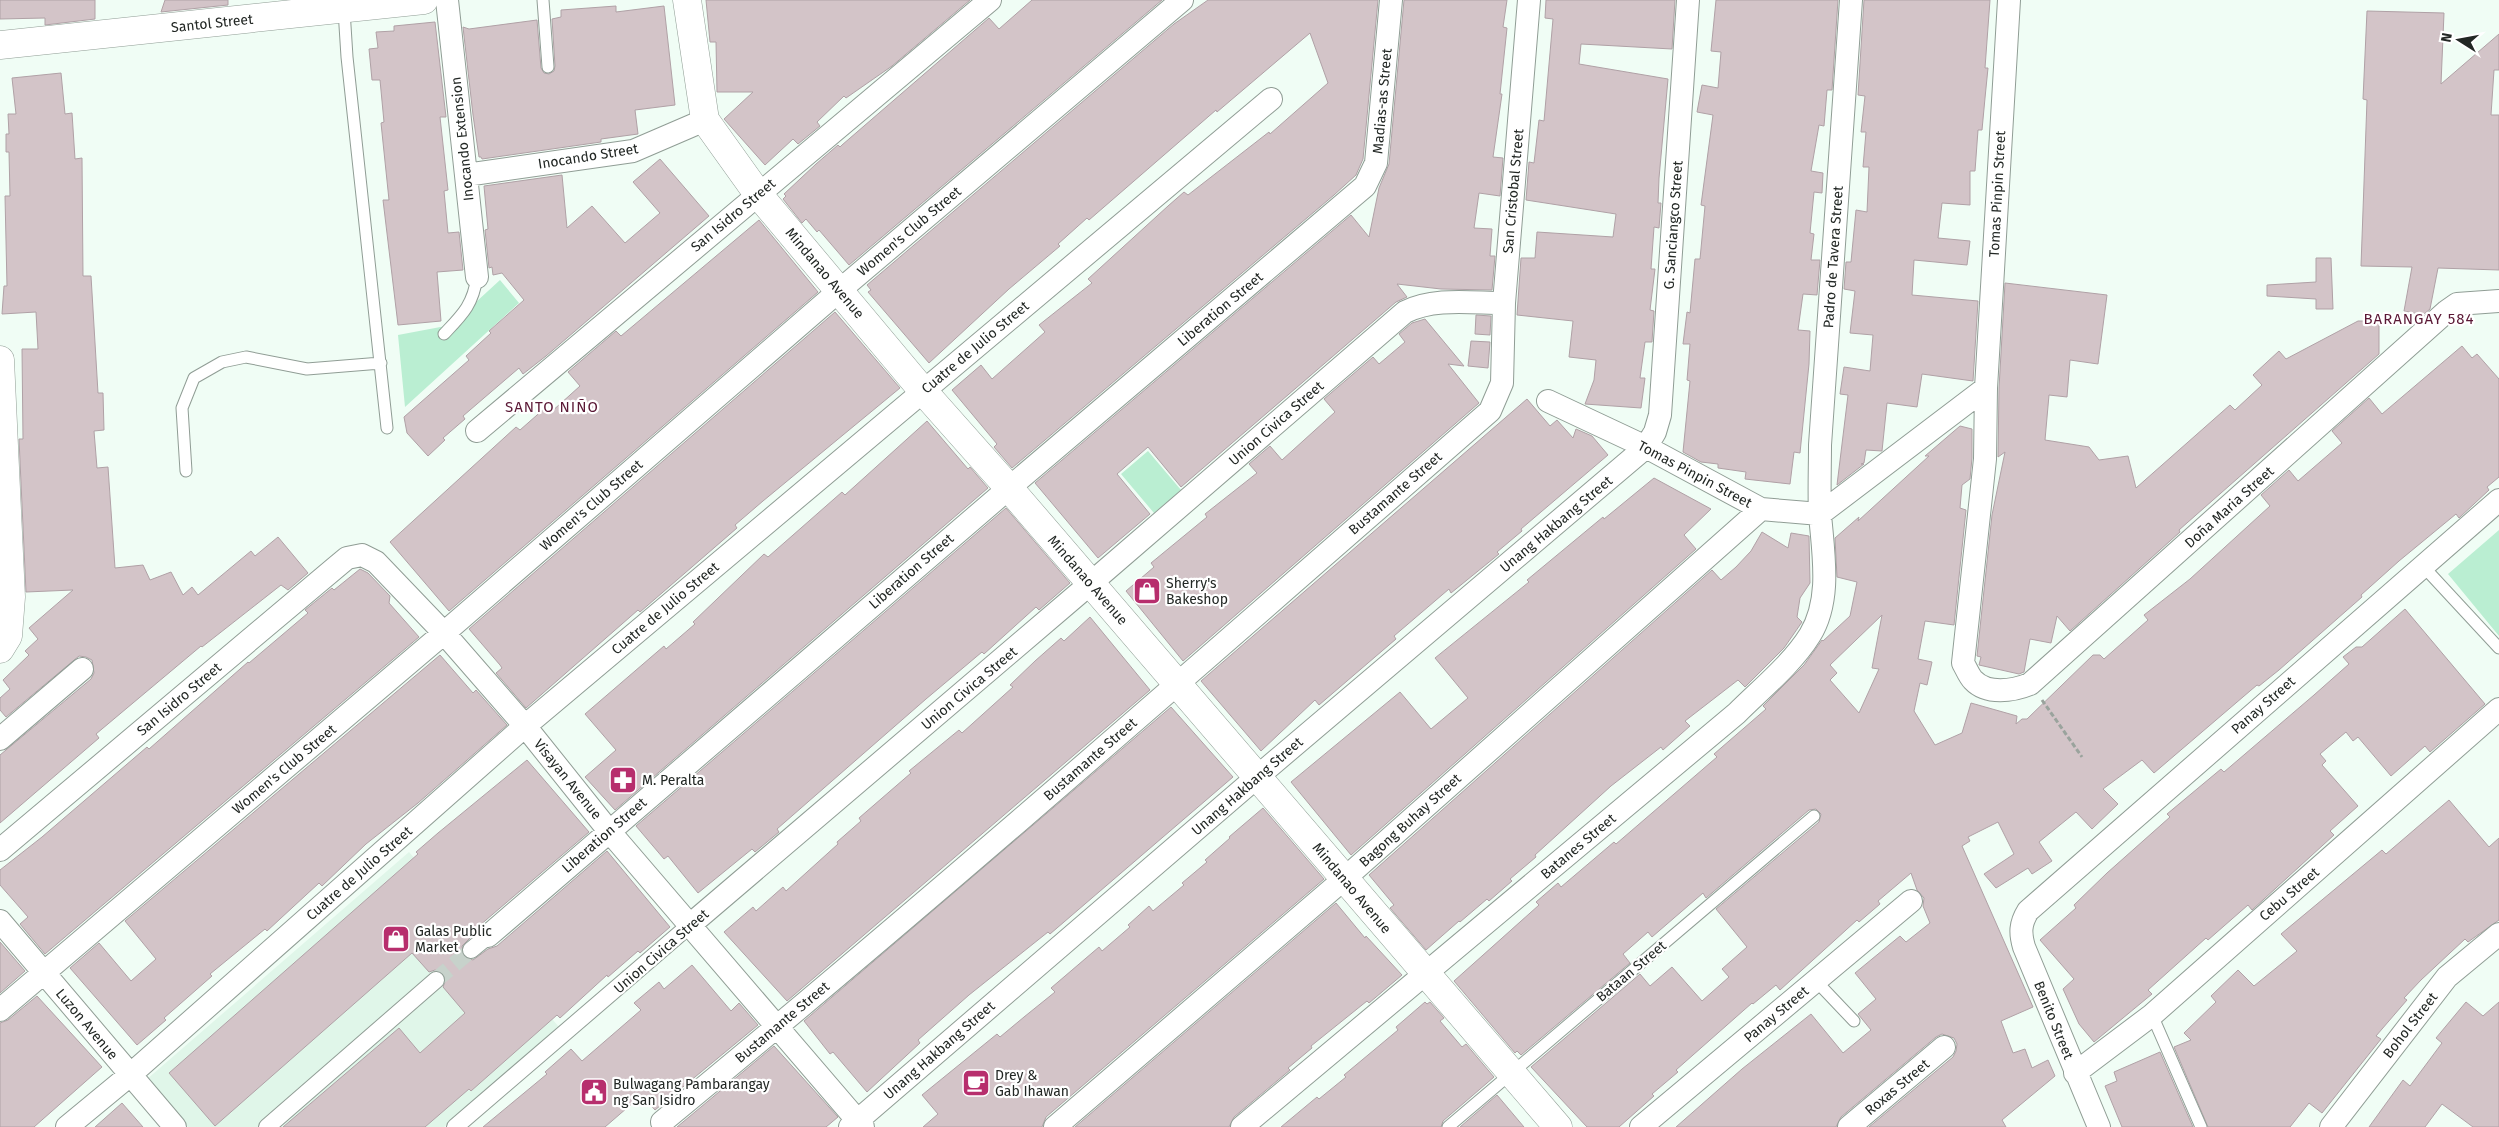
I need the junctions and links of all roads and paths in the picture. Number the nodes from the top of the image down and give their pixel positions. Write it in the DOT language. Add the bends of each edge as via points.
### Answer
graph roads {
  1 [pos="424,0"];
  2 [pos="447,0"];
  3 [pos="543,0"];
  4 [pos="687,0"];
  5 [pos="990,0"];
  6 [pos="1182,0"];
  7 [pos="1391,0"];
  8 [pos="1529,0"];
  9 [pos="1688,0"];
  10 [pos="1851,0"];
  11 [pos="2009,0"];
  12 [pos="344,10"];
  13 [pos="0,45"];
  14 [pos="548,67"];
  15 [pos="1271,99"];
  16 [pos="704,120"];
  17 [pos="466,174"];
  18 [pos="758,194"];
  19 [pos="1355,196"];
  20 [pos="477,278"];
  21 [pos="840,290"];
  22 [pos="2499,301"];
  23 [pos="1504,302"];
  24 [pos="444,334"];
  25 [pos="0,360"];
  26 [pos="381,363"];
  27 [pos="1502,383"];
  28 [pos="1986,388"];
  29 [pos="922,391"];
  30 [pos="1548,401"];
  31 [pos="388,428"];
  32 [pos="477,431"];
  33 [pos="1646,448"];
  34 [pos="186,471"];
  35 [pos="1009,488"];
  36 [pos="2497,505"];
  37 [pos="1761,509"];
  38 [pos="1820,514"];
  39 [pos="362,555"];
  40 [pos="2422,565"];
  41 [pos="1091,584"];
  42 [pos="444,632"];
  43 [pos="2499,648"];
  44 [pos="0,649"];
  45 [pos="1963,663"];
  46 [pos="82,669"];
  47 [pos="1178,684"];
  48 [pos="2030,684"];
  49 [pos="2499,709"];
  50 [pos="525,726"];
  51 [pos="0,739"];
  52 [pos="2082,757"];
  53 [pos="1257,777"];
  54 [pos="1814,816"];
  55 [pos="609,831"];
  56 [pos="0,850"];
  57 [pos="1344,878"];
  58 [pos="1911,901"];
  59 [pos="2028,911"];
  60 [pos="0,921"];
  61 [pos="690,925"];
  62 [pos="2499,934"];
  63 [pos="488,936"];
  64 [pos="471,950"];
  65 [pos="44,973"];
  66 [pos="1424,974"];
  67 [pos="436,980"];
  68 [pos="1816,981"];
  69 [pos="0,1010"];
  70 [pos="2152,1015"];
  71 [pos="1854,1021"];
  72 [pos="777,1027"];
  73 [pos="1944,1046"];
  74 [pos="1511,1072"];
  75 [pos="2076,1073"];
  76 [pos="130,1075"];
  77 [pos="662,1122"];
  78 [pos="857,1125"];
  79 [pos="67,1127"];
  80 [pos="175,1127"];
  81 [pos="267,1127"];
  82 [pos="455,1127"];
  83 [pos="1055,1127"];
  84 [pos="1242,1127"];
  85 [pos="1448,1127"];
  86 [pos="1558,1127"];
  87 [pos="1642,1127"];
  88 [pos="1849,1127"];
  89 [pos="2099,1127"];
  90 [pos="2201,1127"];
  91 [pos="2331,1127"];
  1 -- 12 [label="street, Santol Street"];
  2 -- 17 [label="street, Inocando Extension"];
  3 -- 14 [label="lane"];
  4 -- 16 [label="street, Mindanao Avenue"];
  5 -- 18 [label="street, San Isidro Street"];
  6 -- 21 [label="street, Women's Club Street"];
  7 -- 19 [label="street, Madias-as Street" via="1376,163 1370,180"];
  8 -- 23 [label="street, San Cristobal Street"];
  9 -- 33 [label="street, G. Sanciangco Street" via="1660,415"];
  10 -- 38 [label="street, Padro de Tavera Street" via="1820,445"];
  11 -- 28 [label="street, Tomas Pinpin Street"];
  12 -- 13 [label="street, Santol Street"];
  12 -- 26 [label="lane"];
  15 -- 29 [label="street, Cuatre de Julio Street"];
  16 -- 17 [label="street, Inocando Street" via="633,150"];
  16 -- 18 [label="street, Mindanao Avenue"];
  17 -- 20 [label="street, Inocando Extension"];
  18 -- 21 [label="street, Mindanao Avenue"];
  18 -- 32 [label="street, San Isidro Street"];
  19 -- 35 [label="street, Liberation Street"];
  20 -- 24 [label="lane" via="475,296 464,314"];
  21 -- 29 [label="street, Mindanao Avenue"];
  21 -- 42 [label="street, Women's Club Street"];
  22 -- 48 [label="street, Doña Maria Street" via="2457,304 2447,311"];
  23 -- 27 [label="street, San Cristobal Street"];
  23 -- 41 [label="street, Union Civica Street" via="1433,303 1405,312"];
  25 -- 44 [label="street" via="11,597 8,636"];
  26 -- 31 [label="lane"];
  26 -- 34 [label="lane" via="307,369 246,357 222,362 194,378 182,408"];
  27 -- 47 [label="street, Bustamante Street" via="1490,410"];
  28 -- 38 [label="street"];
  28 -- 45 [label="street, Tomas Pinpin Street" via="1985,459"];
  29 -- 35 [label="street, Mindanao Avenue"];
  29 -- 50 [label="street, Cuatre de Julio Street"];
  30 -- 33 [label="street, Tomas Pinpin Street"];
  33 -- 37 [label="street, Tomas Pinpin Street"];
  33 -- 53 [label="street, Unang Hakbang Street"];
  35 -- 41 [label="street, Mindanao Avenue"];
  35 -- 55 [label="street, Liberation Street"];
  36 -- 40 [label="street, Panay Street"];
  37 -- 38 [label="street, Tomas Pinpin Street"];
  37 -- 57 [label="street, Bagong Buhay Street"];
  38 -- 66 [label="street, Batanes Street" via="1825,570 1823,593 1811,634 1799,651 1737,713"];
  39 -- 42 [label="street, Visayan Avenue" via="376,562"];
  39 -- 56 [label="street, San Isidro Street" via="348,558 335,568"];
  40 -- 43 [label="lane"];
  40 -- 59 [label="street, Panay Street"];
  41 -- 47 [label="street, Mindanao Avenue"];
  41 -- 61 [label="street, Union Civica Street"];
  42 -- 50 [label="street, Visayan Avenue"];
  42 -- 65 [label="street, Women's Club Street"];
  45 -- 48 [label="street, Doña Maria Street" via="1973,681 1987,688 2002,691"];
  46 -- 51 [label="street"];
  47 -- 53 [label="street, Mindanao Avenue"];
  47 -- 72 [label="street, Bustamante Street"];
  48 -- 52 [label="path"];
  49 -- 70 [label="street, Cebu Street"];
  50 -- 55 [label="street, Visayan Avenue"];
  50 -- 76 [label="street, Cuatre de Julio Street"];
  53 -- 57 [label="street, Mindanao Avenue"];
  53 -- 78 [label="street, Unang Hakbang Street"];
  54 -- 74 [label="lane, Bataan Street"];
  55 -- 61 [label="street, Visayan Avenue"];
  55 -- 63 [label="street, Liberation Street"];
  57 -- 66 [label="street, Mindanao Avenue"];
  57 -- 83 [label="street, Bagong Buhay Street"];
  58 -- 68 [label="street, Panay Street"];
  59 -- 75 [label="street, Benito Street" via="2020,934"];
  60 -- 65 [label="street, Luzon Avenue"];
  61 -- 72 [label="street, Visayan Avenue"];
  61 -- 82 [label="street, Union Civica Street"];
  62 -- 91 [label="street, Bohol Street" via="2447,978"];
  63 -- 64 [label="street, Liberation Street"];
  65 -- 69 [label="street, Women's Club Street"];
  65 -- 76 [label="street, Luzon Avenue"];
  66 -- 74 [label="street, Mindanao Avenue"];
  66 -- 84 [label="street, Batanes Street"];
  67 -- 81 [label="street"];
  68 -- 71 [label="lane"];
  68 -- 87 [label="street, Panay Street"];
  70 -- 75 [label="street, Cebu Street"];
  70 -- 90 [label="lane"];
  72 -- 77 [label="street, Bustamante Street"];
  72 -- 78 [label="street, Visayan Avenue"];
  73 -- 88 [label="street, Roxas Street"];
  74 -- 85 [label="lane, Bataan Street"];
  74 -- 86 [label="street, Mindanao Avenue"];
  75 -- 89 [label="street, Benito Street"];
  76 -- 79 [label="street, Cuatre de Julio Street"];
  76 -- 80 [label="street, Luzon Avenue"];
}
